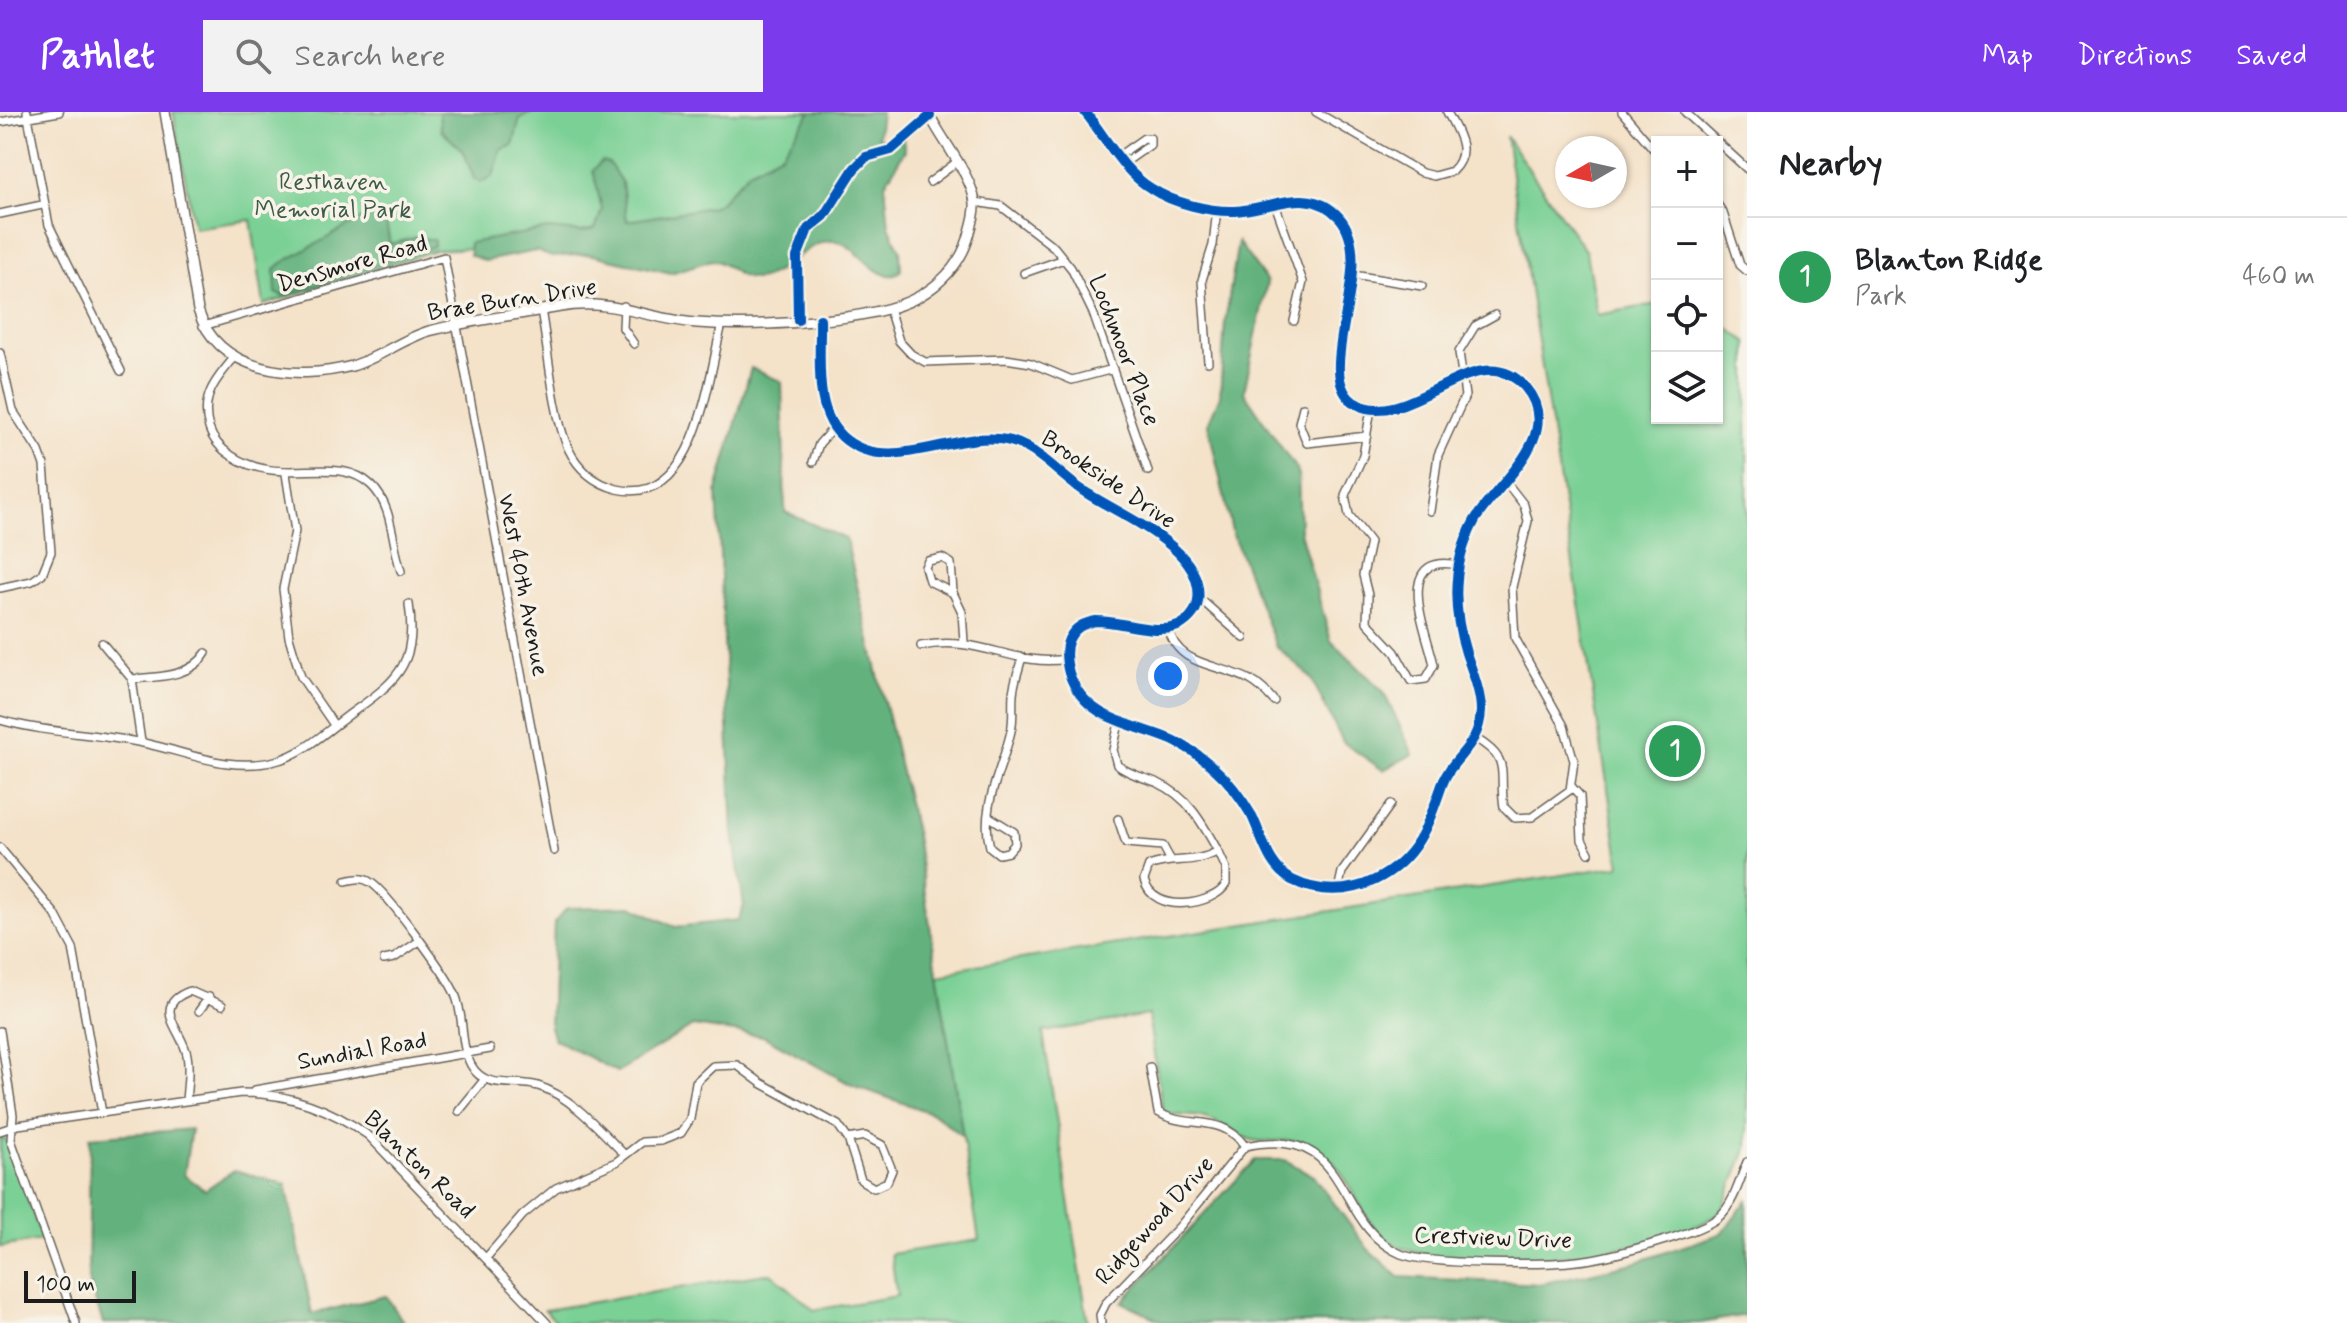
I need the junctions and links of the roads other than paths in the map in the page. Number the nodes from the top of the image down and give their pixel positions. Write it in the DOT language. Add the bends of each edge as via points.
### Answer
graph roads {
  1 [pos="59,112"];
  2 [pos="165,112"];
  3 [pos="928,112"];
  4 [pos="1085,112"];
  5 [pos="1316,112"];
  6 [pos="1447,112"];
  7 [pos="1622,112"];
  8 [pos="1685,112"];
  9 [pos="27,115"];
  10 [pos="0,122"];
  11 [pos="1651,146"];
  12 [pos="1117,157"];
  13 [pos="957,162"];
  14 [pos="1123,164"];
  15 [pos="1747,169"];
  16 [pos="930,182"];
  17 [pos="975,202"];
  18 [pos="1275,204"];
  19 [pos="42,205"];
  20 [pos="1719,208"];
  21 [pos="1217,209"];
  22 [pos="0,214"];
  23 [pos="1064,259"];
  24 [pos="1746,270"];
  25 [pos="1024,273"];
  26 [pos="1353,275"];
  27 [pos="1422,286"];
  28 [pos="624,306"];
  29 [pos="889,309"];
  30 [pos="541,310"];
  31 [pos="1495,315"];
  32 [pos="820,319"];
  33 [pos="1294,321"];
  34 [pos="722,324"];
  35 [pos="203,326"];
  36 [pos="456,326"];
  37 [pos="634,344"];
  38 [pos="0,353"];
  39 [pos="234,358"];
  40 [pos="1208,362"];
  41 [pos="1113,369"];
  42 [pos="121,371"];
  43 [pos="1463,378"];
  44 [pos="1303,407"];
  45 [pos="1371,409"];
  46 [pos="834,427"];
  47 [pos="1367,436"];
  48 [pos="813,462"];
  49 [pos="1148,471"];
  50 [pos="286,474"];
  51 [pos="1506,482"];
  52 [pos="1430,511"];
  53 [pos="1459,565"];
  54 [pos="401,571"];
  55 [pos="272,583"];
  56 [pos="283,584"];
  57 [pos="0,588"];
  58 [pos="953,593"];
  59 [pos="1198,597"];
  60 [pos="409,604"];
  61 [pos="1168,627"];
  62 [pos="1244,638"];
  63 [pos="964,642"];
  64 [pos="102,643"];
  65 [pos="921,646"];
  66 [pos="206,653"];
  67 [pos="1022,657"];
  68 [pos="1066,659"];
  69 [pos="132,679"];
  70 [pos="1274,701"];
  71 [pos="0,720"];
  72 [pos="1119,723"];
  73 [pos="334,725"];
  74 [pos="1475,738"];
  75 [pos="141,742"];
  76 [pos="1572,787"];
  77 [pos="1391,804"];
  78 [pos="988,816"];
  79 [pos="1118,819"];
  80 [pos="0,848"];
  81 [pos="554,851"];
  82 [pos="1218,851"];
  83 [pos="1589,853"];
  84 [pos="1170,859"];
  85 [pos="346,881"];
  86 [pos="1338,890"];
  87 [pos="418,942"];
  88 [pos="384,960"];
  89 [pos="209,997"];
  90 [pos="222,1005"];
  91 [pos="199,1011"];
  92 [pos="0,1031"];
  93 [pos="490,1049"];
  94 [pos="465,1053"];
  95 [pos="1150,1067"];
  96 [pos="485,1079"];
  97 [pos="241,1093"];
  98 [pos="186,1101"];
  99 [pos="459,1111"];
  100 [pos="102,1113"];
  101 [pos="0,1123"];
  102 [pos="11,1127"];
  103 [pos="0,1131"];
  104 [pos="848,1139"];
  105 [pos="1245,1146"];
  106 [pos="624,1154"];
  107 [pos="1747,1162"];
  108 [pos="486,1258"];
  109 [pos="76,1323"];
  110 [pos="547,1323"];
  111 [pos="1101,1323"];
  1 -- 9 [label="street"];
  2 -- 35 [label="street"];
  3 -- 13 [label="street"];
  4 -- 12 [label="street"];
  5 -- 6 [label="street" via="1434,176 1452,171 1463,153"];
  7 -- 11 [label="street"];
  8 -- 15 [label="street"];
  9 -- 10 [label="street"];
  9 -- 19 [label="street"];
  12 -- 14 [label="street"];
  12 -- 14 [label="street" via="1150,138 1150,145"];
  13 -- 16 [label="street"];
  13 -- 17 [label="street"];
  14 -- 21 [label="street" via="1154,191"];
  17 -- 23 [label="street, Lochmoor Place" via="1001,206"];
  17 -- 29 [label="street, Brae Burn Drive" via="964,251 948,275 918,297"];
  18 -- 21 [label="street"];
  18 -- 26 [label="street" via="1304,199 1334,212 1347,226"];
  18 -- 33 [label="street" via="1303,282"];
  19 -- 22 [label="street"];
  19 -- 42 [label="street"];
  20 -- 24 [label="street"];
  21 -- 40 [label="street" via="1202,280"];
  23 -- 25 [label="street"];
  23 -- 41 [label="street, Lochmoor Place" via="1085,292"];
  26 -- 27 [label="street"];
  26 -- 45 [label="street" via="1339,379 1349,399"];
  28 -- 30 [label="street, Brae Burn Drive" via="594,303"];
  28 -- 34 [label="street, Brae Burn Drive" via="669,319"];
  28 -- 37 [label="street" via="623,328"];
  29 -- 32 [label="street, Brae Burn Drive"];
  29 -- 41 [label="street" via="899,341 925,362 1018,360 1072,380"];
  30 -- 34 [label="street" via="569,450 598,484 633,491 661,483 685,457"];
  30 -- 36 [label="street, Brae Burn Drive"];
  31 -- 43 [label="street" via="1475,326 1461,347"];
  32 -- 34 [label="street, Brae Burn Drive"];
  32 -- 46 [label="street" via="824,405"];
  35 -- 36 [label="street, Densmore Road" via="444,257"];
  35 -- 39 [label="street"];
  36 -- 39 [label="street, Brae Burn Drive" via="334,369 270,368"];
  36 -- 81 [label="street, West 40th Avenue"];
  38 -- 57 [label="street" via="13,411 44,465 51,552 45,569 32,581"];
  39 -- 50 [label="street" via="211,385 206,402 212,435 221,449 242,463"];
  41 -- 49 [label="street, Lochmoor Place"];
  43 -- 45 [label="street"];
  43 -- 51 [label="street" via="1484,371 1504,373 1523,385 1534,403 1532,441"];
  43 -- 52 [label="street" via="1464,401 1438,455"];
  44 -- 47 [label="street" via="1299,423 1307,443"];
  45 -- 47 [label="street"];
  46 -- 48 [label="street" via="819,444"];
  46 -- 59 [label="street, Brookside Drive" via="849,442 873,451 990,438 1024,446 1076,487 1170,543 1192,568"];
  47 -- 53 [label="street" via="1347,488 1346,508 1369,537 1363,575 1367,622 1395,652 1411,681 1426,679 1434,665 1418,607 1420,581 1439,563"];
  50 -- 54 [label="street" via="339,470 373,486 386,509"];
  50 -- 56 [label="street" via="295,531"];
  51 -- 53 [label="street" via="1477,517"];
  51 -- 76 [label="street" via="1524,505 1528,521 1512,587 1515,638 1560,714 1574,761"];
  53 -- 74 [label="street" via="1457,616 1481,705"];
  55 -- 56 [label="street"];
  56 -- 73 [label="street" via="293,660"];
  58 -- 58 [label="street" via="951,563 942,558 928,561 929,581"];
  58 -- 63 [label="street" via="962,612"];
  59 -- 61 [label="street" via="1188,620"];
  59 -- 62 [label="street"];
  60 -- 73 [label="street" via="412,640 407,662 382,692"];
  61 -- 68 [label="street" via="1084,623 1069,640"];
  61 -- 70 [label="street" via="1184,656 1251,680"];
  63 -- 65 [label="street"];
  63 -- 67 [label="street"];
  64 -- 69 [label="street"];
  66 -- 69 [label="street" via="178,673"];
  67 -- 68 [label="street" via="1033,663"];
  67 -- 78 [label="street" via="1012,730"];
  68 -- 72 [label="street" via="1084,699"];
  69 -- 75 [label="street"];
  71 -- 75 [label="street"];
  72 -- 82 [label="street" via="1113,750 1117,765 1180,795"];
  72 -- 86 [label="street" via="1173,741 1202,758 1240,797 1280,872 1309,887"];
  73 -- 75 [label="street" via="290,755 251,764 199,759"];
  74 -- 76 [label="street" via="1502,760 1504,807 1515,818 1538,814"];
  74 -- 86 [label="street" via="1446,775 1411,854 1372,882"];
  76 -- 83 [label="street" via="1581,800 1582,840"];
  77 -- 86 [label="street" via="1342,872"];
  78 -- 78 [label="street" via="990,847 999,854 1008,852 1015,844 1014,832"];
  79 -- 84 [label="street" via="1126,843 1163,846"];
  80 -- 100 [label="street" via="55,914 73,948"];
  82 -- 84 [label="street" via="1197,861"];
  82 -- 84 [label="street" via="1227,874 1222,892 1172,904 1154,898 1144,880 1149,866"];
  85 -- 87 [label="street" via="361,879 379,889"];
  87 -- 88 [label="street"];
  87 -- 94 [label="street" via="455,994"];
  89 -- 90 [label="street"];
  89 -- 91 [label="street"];
  89 -- 98 [label="street" via="186,992 171,1008 172,1024 188,1059"];
  92 -- 102 [label="street"];
  93 -- 94 [label="street, Sundial Road"];
  94 -- 96 [label="street"];
  94 -- 97 [label="street, Sundial Road"];
  95 -- 105 [label="street" via="1158,1112 1216,1125"];
  96 -- 99 [label="street"];
  96 -- 106 [label="street" via="542,1087"];
  97 -- 98 [label="street, Blanton Road"];
  97 -- 108 [label="street, Blanton Road" via="288,1097 352,1124 388,1154"];
  98 -- 100 [label="street, Blanton Road"];
  100 -- 102 [label="street, Blanton Road"];
  101 -- 102 [label="street"];
  102 -- 103 [label="street, Blanton Road"];
  102 -- 109 [label="street" via="11,1140"];
  104 -- 104 [label="street" via="861,1180 874,1188 887,1182 892,1170 882,1145 865,1136"];
  104 -- 106 [label="street" via="825,1116 737,1065 725,1064 707,1069 696,1082 690,1119 681,1133 642,1142"];
  105 -- 107 [label="street, Crestview Drive" via="1284,1144 1320,1157 1358,1215 1398,1253 1420,1259 1593,1259 1712,1223 1728,1207"];
  105 -- 111 [label="street, Ridgewood Drive" via="1180,1226 1106,1303"];
  106 -- 108 [label="street" via="539,1200"];
  108 -- 110 [label="street, Blanton Road"];
}
